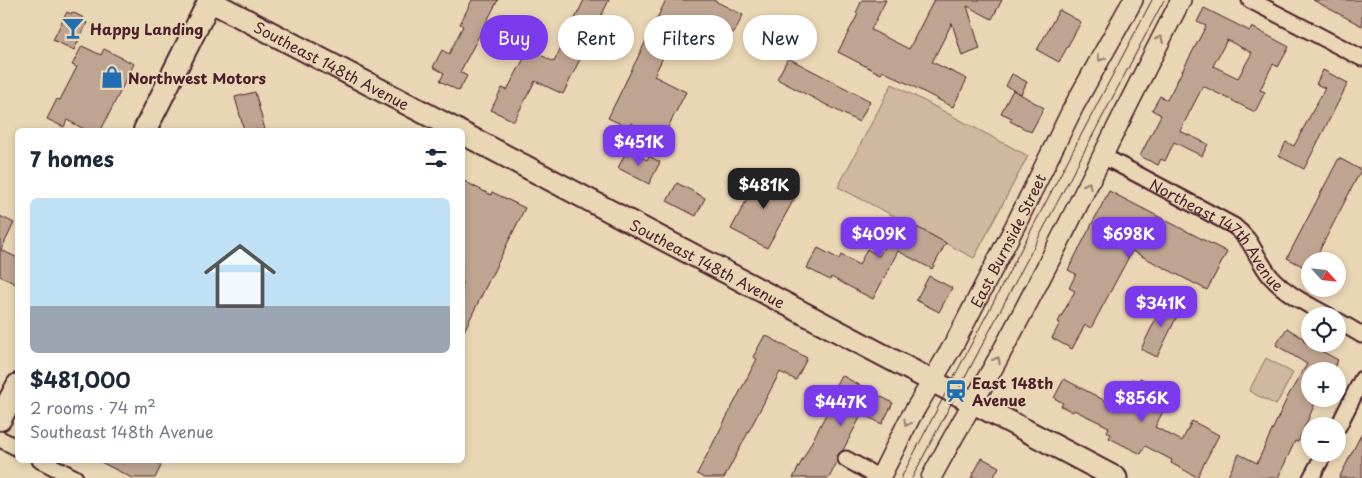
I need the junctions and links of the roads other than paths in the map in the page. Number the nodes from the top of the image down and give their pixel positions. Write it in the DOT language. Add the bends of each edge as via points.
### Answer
graph roads {
  1 [pos="209,0"];
  2 [pos="1133,0"];
  3 [pos="1181,0"];
  4 [pos="1250,0"];
  5 [pos="1362,58"];
  6 [pos="146,128"];
  7 [pos="453,128"];
  8 [pos="465,135"];
  9 [pos="1103,156"];
  10 [pos="1312,307"];
  11 [pos="1346,325"];
  12 [pos="1362,334"];
  13 [pos="1362,379"];
  14 [pos="932,381"];
  15 [pos="15,390"];
  16 [pos="973,402"];
  17 [pos="1343,417"];
  18 [pos="0,419"];
  19 [pos="0,439"];
  20 [pos="15,446"];
  21 [pos="846,460"];
  22 [pos="1320,462"];
  23 [pos="46,463"];
  24 [pos="75,478"];
  25 [pos="880,478"];
  26 [pos="931,478"];
  27 [pos="1116,478"];
  28 [pos="1311,478"];
  1 -- 6 [label="main road"];
  1 -- 7 [label="main road, Southeast 148th Avenue"];
  2 -- 14 [label="street, East Burnside Street, one-way" via="1074,106 959,336"];
  9 -- 3 [label="street, one-way"];
  4 -- 5 [label="street"];
  8 -- 14 [label="main road, Southeast 148th Avenue"];
  9 -- 10 [label="street, Northeast 147th Avenue" via="1234,226 1247,238 1272,278"];
  16 -- 9 [label="street, one-way"];
  11 -- 12 [label="street"];
  13 -- 17 [label="street"];
  14 -- 16 [label="main road, Southeast 148th Avenue"];
  14 -- 25 [label="street, East Burnside Street, one-way"];
  15 -- 18 [label="main road"];
  16 -- 26 [label="street"];
  16 -- 27 [label="main road, Southeast 148th Avenue"];
  19 -- 20 [label="street"];
  21 -- 25 [label="street"];
  22 -- 28 [label="street"];
  23 -- 24 [label="street"];
}
